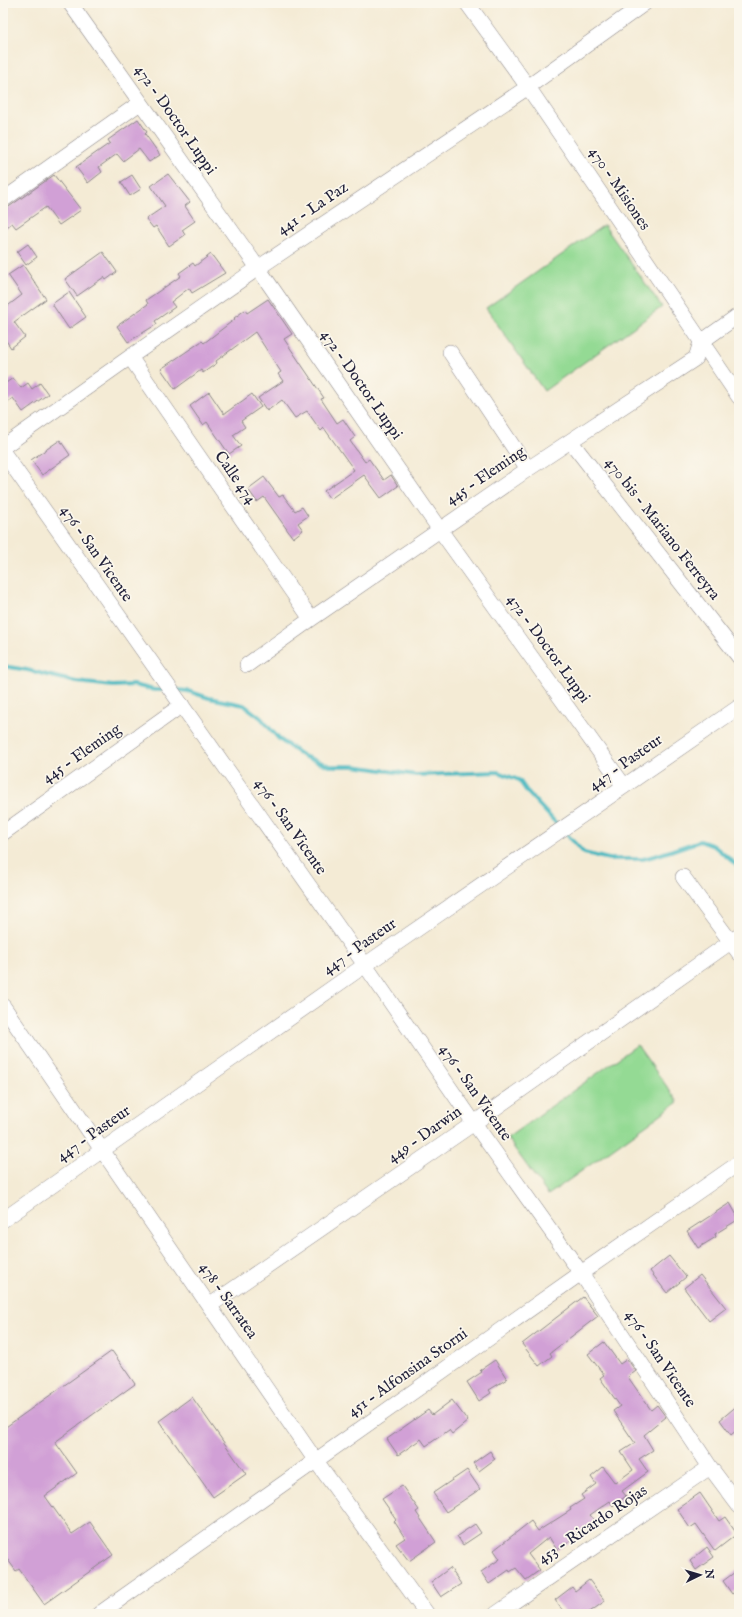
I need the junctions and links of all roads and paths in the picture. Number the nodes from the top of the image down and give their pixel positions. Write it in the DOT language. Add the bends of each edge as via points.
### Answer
graph roads {
  1 [pos="70,3"];
  2 [pos="467,3"];
  3 [pos="645,3"];
  4 [pos="528,87"];
  5 [pos="140,103"];
  6 [pos="3,200"];
  7 [pos="258,268"];
  8 [pos="739,316"];
  9 [pos="701,342"];
  10 [pos="450,352"];
  11 [pos="130,357"];
  12 [pos="739,397"];
  13 [pos="571,442"];
  14 [pos="3,447"];
  15 [pos="3,452"];
  16 [pos="528,469"];
  17 [pos="440,530"];
  18 [pos="311,619"];
  19 [pos="739,657"];
  20 [pos="247,666"];
  21 [pos="180,704"];
  22 [pos="739,707"];
  23 [pos="624,786"];
  24 [pos="3,833"];
  25 [pos="683,877"];
  26 [pos="736,944"];
  27 [pos="365,965"];
  28 [pos="3,1006"];
  29 [pos="474,1123"];
  30 [pos="102,1150"];
  31 [pos="739,1163"];
  32 [pos="3,1220"];
  33 [pos="581,1273"];
  34 [pos="209,1306"];
  35 [pos="316,1461"];
  36 [pos="710,1466"];
  37 [pos="739,1506"];
  38 [pos="99,1614"];
  39 [pos="427,1614"];
  40 [pos="496,1614"];
  1 -- 5 [label="street, 472 - Doctor Luppi"];
  2 -- 4 [label="street, 470 - Misiones"];
  3 -- 4 [label="street, 441 - La Paz"];
  4 -- 7 [label="street, 441 - La Paz"];
  4 -- 9 [label="street, 470 - Misiones"];
  5 -- 6 [label="street"];
  5 -- 7 [label="street, 472 - Doctor Luppi"];
  7 -- 11 [label="street, 441 - La Paz"];
  7 -- 17 [label="street, 472 - Doctor Luppi"];
  8 -- 9 [label="street"];
  9 -- 12 [label="street, 470 - Misiones"];
  9 -- 13 [label="street, 445 - Fleming" via="696,358"];
  10 -- 16 [label="street"];
  11 -- 14 [label="street, 441 - La Paz"];
  11 -- 18 [label="street, Calle 474"];
  13 -- 16 [label="street, 445 - Fleming"];
  13 -- 19 [label="street, 470 bis - Mariano Ferreyra"];
  15 -- 21 [label="street, 476 - San Vicente"];
  16 -- 17 [label="street, 445 - Fleming"];
  17 -- 18 [label="street, 445 - Fleming"];
  17 -- 23 [label="street, 472 - Doctor Luppi"];
  18 -- 20 [label="street, 445 - Fleming"];
  21 -- 24 [label="street, 445 - Fleming"];
  21 -- 27 [label="street, 476 - San Vicente"];
  22 -- 23 [label="street, 447 - Pasteur"];
  23 -- 27 [label="street, 447 - Pasteur"];
  25 -- 26 [label="street"];
  26 -- 29 [label="street, 449 - Darwin"];
  27 -- 29 [label="street, 476 - San Vicente"];
  27 -- 30 [label="street, 447 - Pasteur"];
  28 -- 30 [label="street, 478 - Sarratea"];
  29 -- 33 [label="street, 476 - San Vicente"];
  29 -- 34 [label="street, 449 - Darwin"];
  30 -- 32 [label="street, 447 - Pasteur"];
  30 -- 34 [label="street, 478 - Sarratea"];
  31 -- 33 [label="street, 451 - Alfonsina Storni"];
  33 -- 35 [label="street, 451 - Alfonsina Storni"];
  33 -- 36 [label="street, 476 - San Vicente"];
  34 -- 35 [label="street, 478 - Sarratea"];
  35 -- 38 [label="street, 451 - Alfonsina Storni"];
  35 -- 39 [label="street, 478 - Sarratea"];
  36 -- 37 [label="street, 476 - San Vicente"];
  36 -- 40 [label="street, 453 - Ricardo Rojas"];
}
